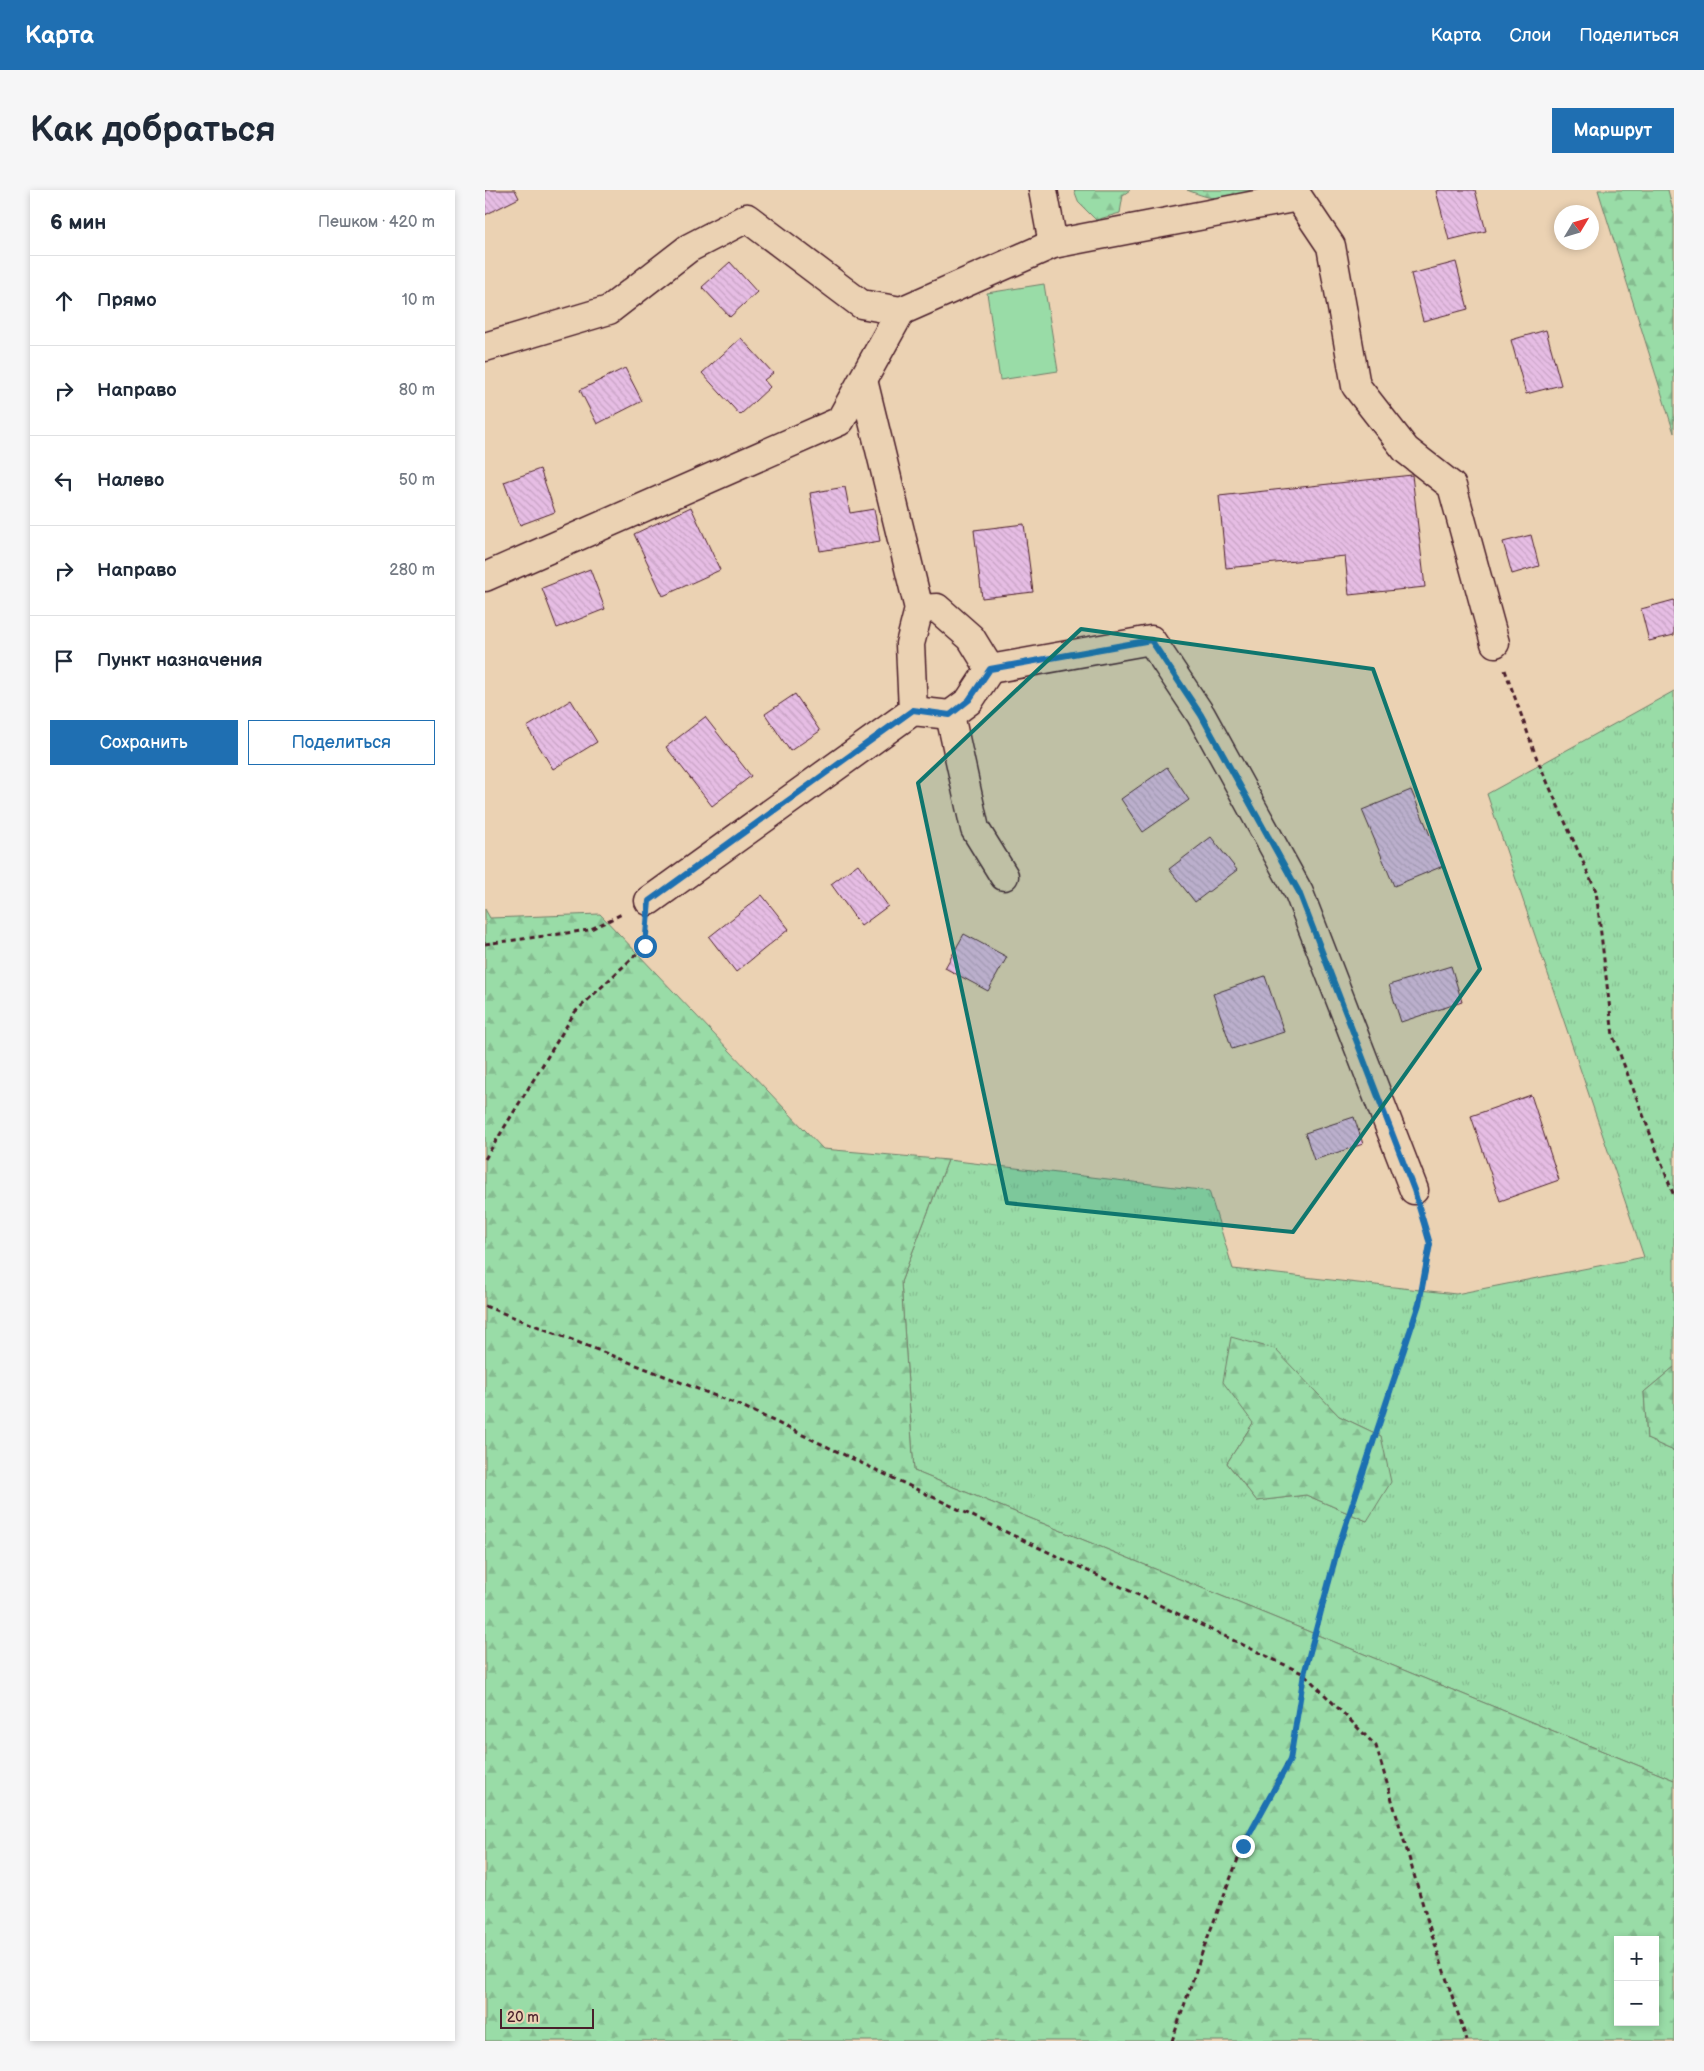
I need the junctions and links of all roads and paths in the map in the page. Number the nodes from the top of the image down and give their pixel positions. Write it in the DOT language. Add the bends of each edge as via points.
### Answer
graph roads {
  1 [pos="1043,190"];
  2 [pos="1053,244"];
  3 [pos="901,311"];
  4 [pos="485,347"];
  5 [pos="863,380"];
  6 [pos="485,577"];
  7 [pos="919,609"];
  8 [pos="1495,643"];
  9 [pos="990,669"];
  10 [pos="913,710"];
  11 [pos="950,715"];
  12 [pos="1004,876"];
  13 [pos="649,901"];
  14 [pos="485,944"];
  15 [pos="485,1159"];
  16 [pos="1414,1190"];
  17 [pos="1674,1196"];
  18 [pos="485,1306"];
  19 [pos="1304,1674"];
  20 [pos="1172,2041"];
  21 [pos="1467,2041"];
  1 -- 2 [label="street"];
  2 -- 3 [label="street"];
  2 -- 8 [label="street" via="1298,197 1331,246 1356,386 1406,450 1452,486"];
  3 -- 4 [label="street" via="861,304 747,218 689,248 609,310"];
  3 -- 5 [label="street"];
  5 -- 6 [label="street" via="840,421"];
  5 -- 7 [label="street"];
  7 -- 9 [label="street" via="937,608 971,638"];
  7 -- 10 [label="street" via="910,644"];
  8 -- 17 [label="path" via="1537,759 1596,892 1613,1036"];
  9 -- 11 [label="street" via="969,700"];
  9 -- 16 [label="street" via="1151,640 1201,715 1299,892"];
  10 -- 11 [label="street"];
  10 -- 13 [label="street"];
  11 -- 12 [label="street" via="975,829"];
  13 -- 14 [label="path" via="589,930"];
  13 -- 15 [label="path" via="645,946 575,1012"];
  16 -- 19 [label="path" via="1430,1244 1419,1304 1338,1548"];
  18 -- 19 [label="path" via="744,1407"];
  19 -- 20 [label="path" via="1290,1760 1243,1846"];
  19 -- 21 [label="path" via="1376,1746"];
}
